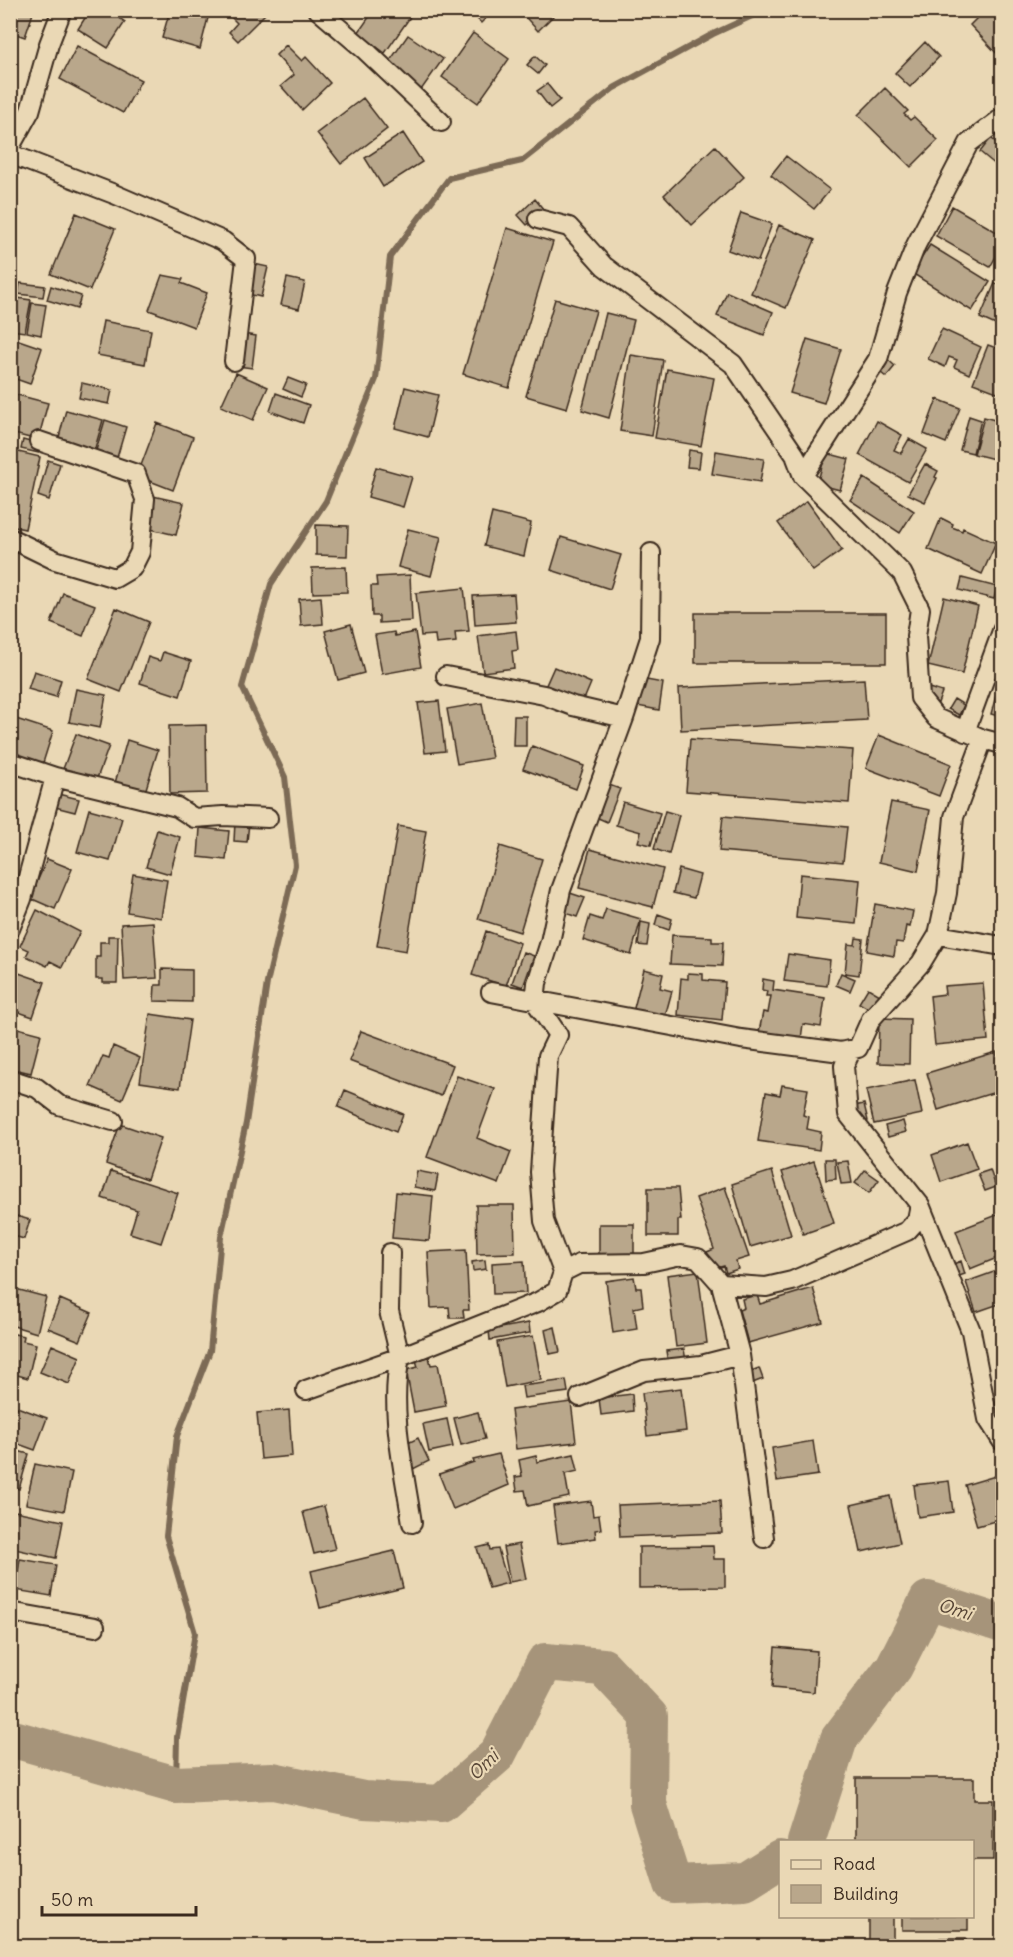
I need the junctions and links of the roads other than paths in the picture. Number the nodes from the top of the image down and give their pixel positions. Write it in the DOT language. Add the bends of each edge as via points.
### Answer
graph roads {
  1 [pos="62,10"];
  2 [pos="318,10"];
  3 [pos="1002,118"];
  4 [pos="441,123"];
  5 [pos="10,147"];
  6 [pos="10,154"];
  7 [pos="538,219"];
  8 [pos="234,361"];
  9 [pos="39,441"];
  10 [pos="803,476"];
  11 [pos="10,538"];
  12 [pos="651,553"];
  13 [pos="1002,631"];
  14 [pos="446,676"];
  15 [pos="624,718"];
  16 [pos="965,732"];
  17 [pos="983,739"];
  18 [pos="1002,744"];
  19 [pos="10,762"];
  20 [pos="55,777"];
  21 [pos="268,818"];
  22 [pos="10,929"];
  23 [pos="938,935"];
  24 [pos="1002,946"];
  25 [pos="491,992"];
  26 [pos="535,1001"];
  27 [pos="851,1051"];
  28 [pos="10,1079"];
  29 [pos="113,1121"];
  30 [pos="920,1205"];
  31 [pos="390,1253"];
  32 [pos="563,1272"];
  33 [pos="721,1284"];
  34 [pos="740,1355"];
  35 [pos="400,1357"];
  36 [pos="306,1390"];
  37 [pos="580,1397"];
  38 [pos="1002,1441"];
  39 [pos="412,1523"];
  40 [pos="764,1538"];
  41 [pos="10,1612"];
  42 [pos="95,1628"];
  1 -- 5 [label="street" via="30,111"];
  2 -- 4 [label="street"];
  3 -- 10 [label="street" via="969,143 916,245 878,359"];
  6 -- 8 [label="street" via="223,241 246,259"];
  7 -- 10 [label="street" via="569,227 604,266 733,364 795,455"];
  9 -- 11 [label="street" via="136,474 145,499 140,552 132,568 115,578 55,560"];
  10 -- 16 [label="street" via="902,573 920,609 915,636 920,698 936,718"];
  12 -- 15 [label="street" via="650,638"];
  13 -- 16 [label="street"];
  14 -- 15 [label="street" via="544,694 573,706"];
  15 -- 26 [label="street" via="561,890"];
  16 -- 17 [label="street"];
  17 -- 18 [label="street"];
  17 -- 23 [label="street" via="954,817 947,893"];
  19 -- 20 [label="street"];
  20 -- 21 [label="street" via="177,807 194,818"];
  20 -- 22 [label="street"];
  23 -- 24 [label="street"];
  23 -- 27 [label="street" via="921,963 871,1019 858,1048"];
  25 -- 26 [label="street"];
  26 -- 27 [label="street" via="741,1039"];
  26 -- 32 [label="street" via="558,1035 548,1056 540,1172 544,1221"];
  27 -- 30 [label="street" via="844,1066 848,1113"];
  28 -- 29 [label="street" via="37,1088 58,1105"];
  30 -- 33 [label="street" via="917,1220 907,1231 792,1281 766,1287"];
  30 -- 38 [label="street" via="970,1331 988,1419"];
  31 -- 35 [label="street" via="389,1311"];
  32 -- 33 [label="street" via="579,1264 644,1263 681,1255 698,1258"];
  32 -- 35 [label="street" via="557,1291 538,1302"];
  33 -- 34 [label="street"];
  34 -- 37 [label="street" via="701,1365 645,1371"];
  34 -- 40 [label="street"];
  35 -- 36 [label="street"];
  35 -- 39 [label="street" via="396,1412"];
  41 -- 42 [label="street"];
}
